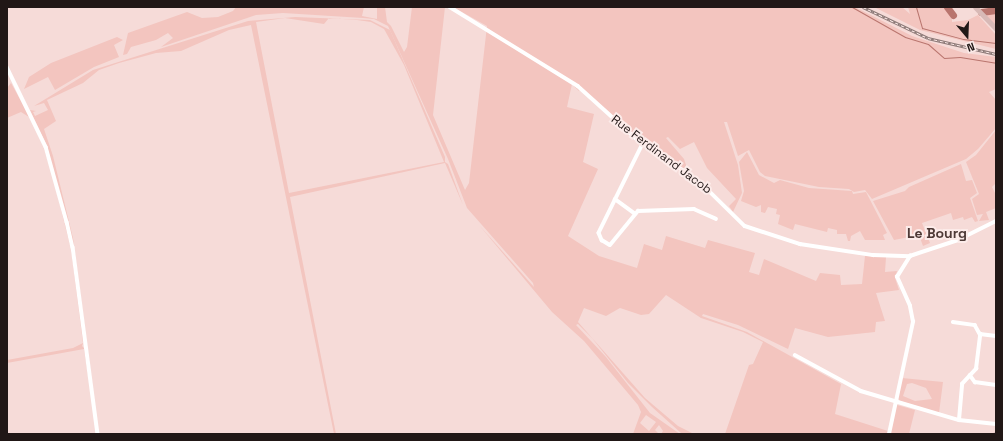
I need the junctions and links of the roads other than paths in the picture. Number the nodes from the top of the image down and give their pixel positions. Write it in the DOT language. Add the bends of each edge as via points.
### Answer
graph roads {
  1 [pos="450,7"];
  2 [pos="975,7"];
  3 [pos="996,29"];
  4 [pos="7,67"];
  5 [pos="643,144"];
  6 [pos="615,199"];
  7 [pos="634,213"];
  8 [pos="716,219"];
  9 [pos="996,220"];
  10 [pos="910,256"];
  11 [pos="953,322"];
  12 [pos="980,334"];
  13 [pos="996,336"];
  14 [pos="795,355"];
  15 [pos="970,375"];
  16 [pos="996,385"];
  17 [pos="894,402"];
  18 [pos="958,420"];
  19 [pos="996,424"];
  20 [pos="98,434"];
  21 [pos="889,434"];
  1 -- 5 [label="street, Rue Ferdinand Jacob" via="578,86"];
  2 -- 3 [label="main road"];
  4 -- 20 [label="street" via="46,147 67,222"];
  5 -- 6 [label="street"];
  5 -- 10 [label="street, Rue Ferdinand Jacob" via="698,181 745,226 800,244 873,255"];
  6 -- 7 [label="street"];
  6 -- 7 [label="street" via="599,233 602,240 610,245 627,226"];
  7 -- 8 [label="street" via="649,209 694,209"];
  9 -- 10 [label="street, Rue Ferdinand Jacob" via="958,240"];
  10 -- 17 [label="street" via="897,277 910,306 913,322"];
  11 -- 12 [label="street" via="976,325"];
  12 -- 13 [label="street"];
  12 -- 15 [label="street" via="976,369"];
  14 -- 17 [label="street" via="848,385"];
  15 -- 16 [label="street" via="976,382"];
  15 -- 18 [label="street" via="962,384"];
  17 -- 18 [label="street"];
  17 -- 21 [label="street"];
  18 -- 19 [label="street"];
}
